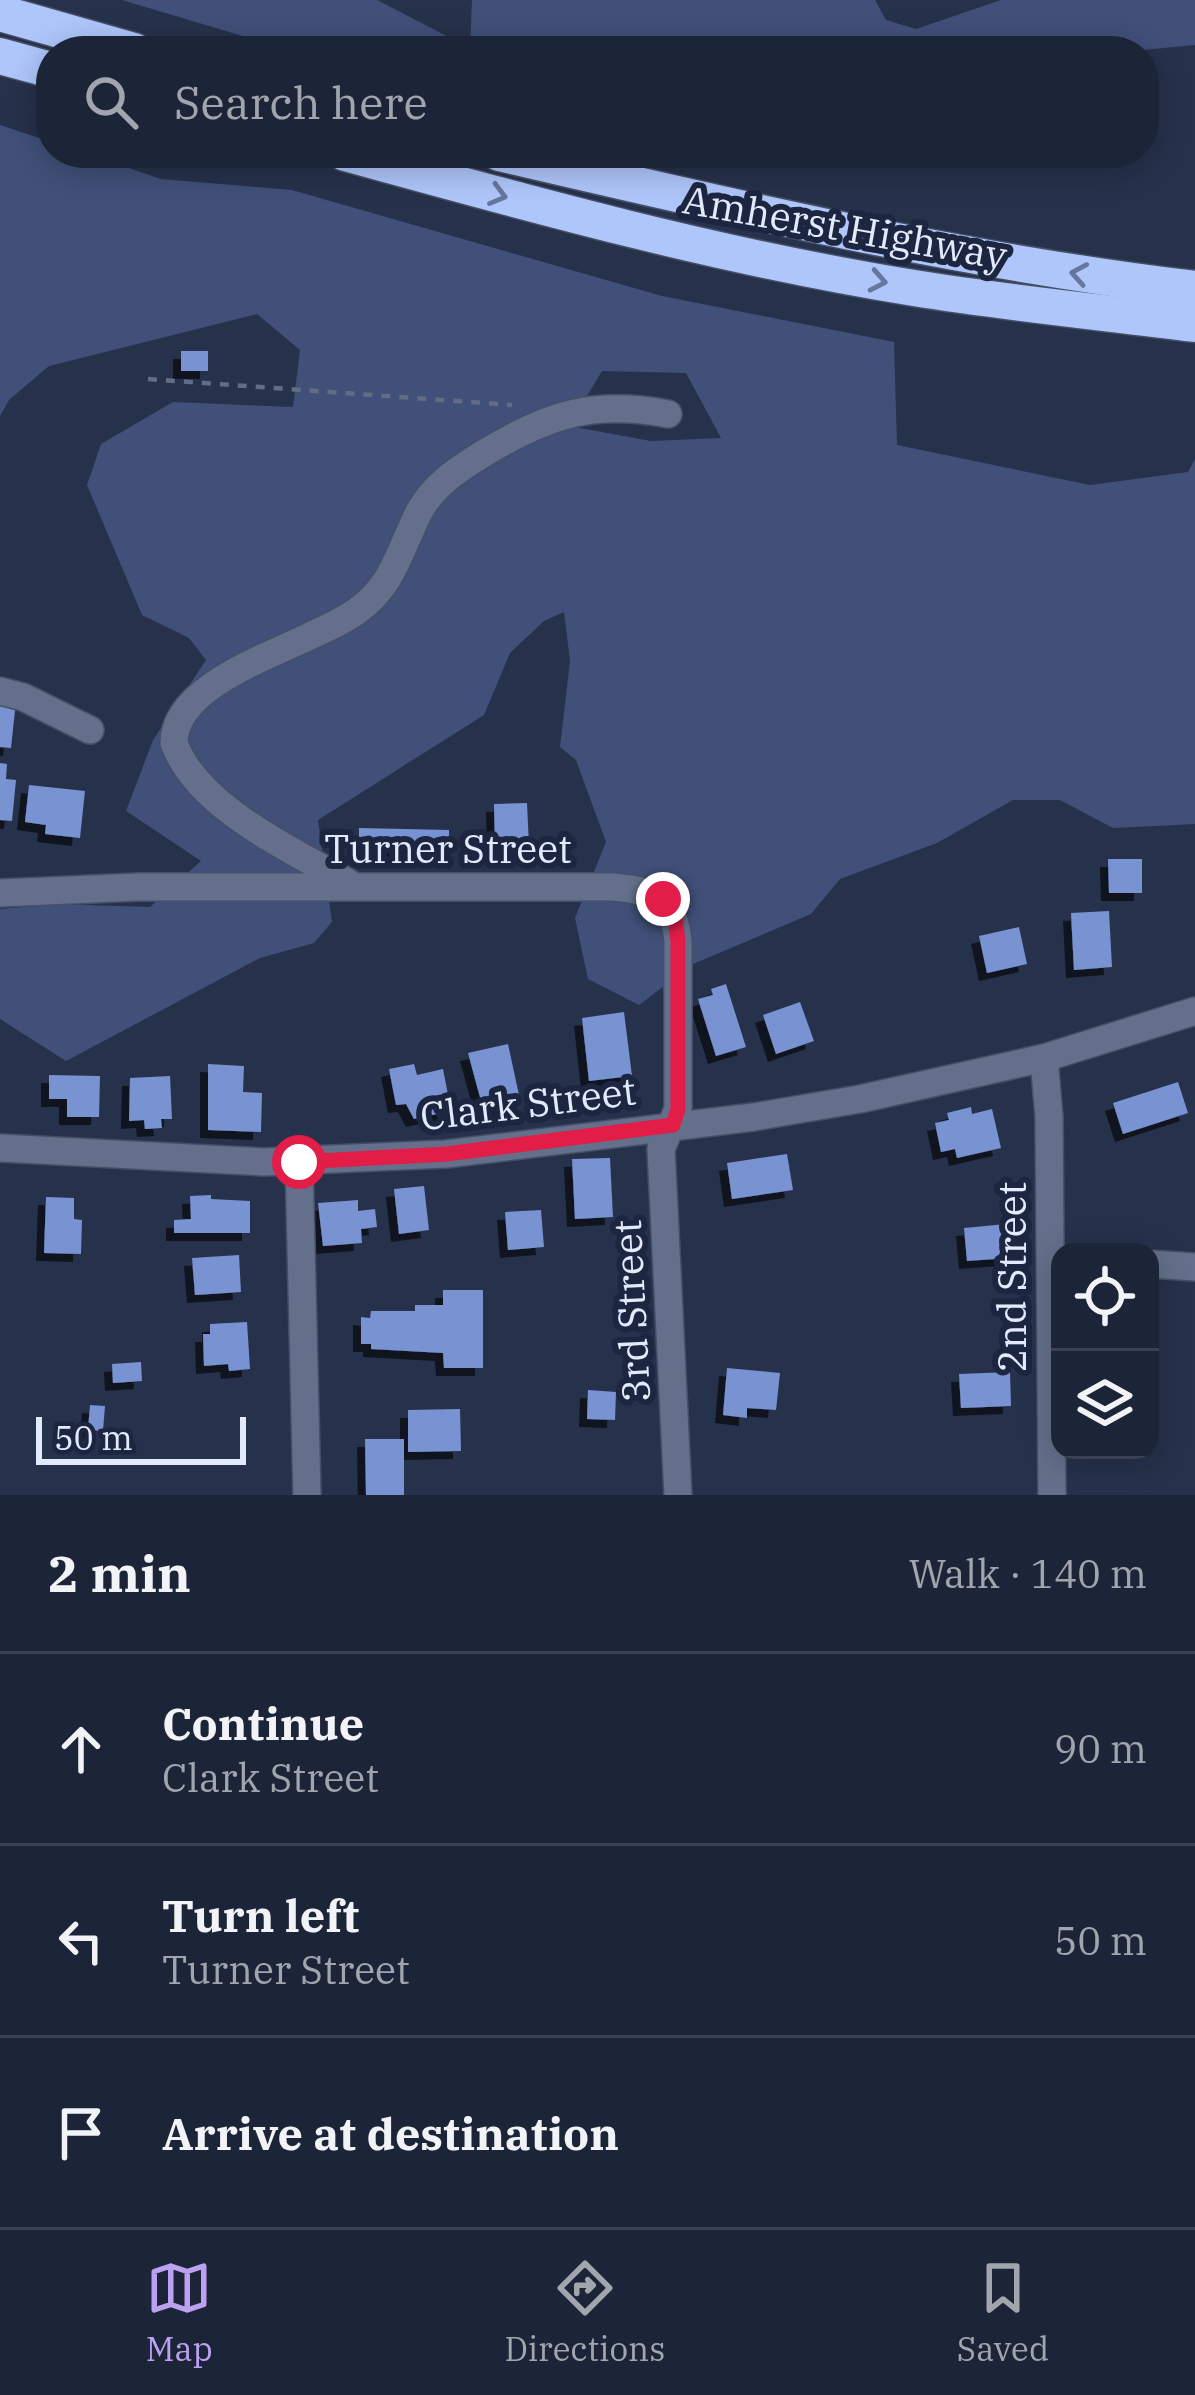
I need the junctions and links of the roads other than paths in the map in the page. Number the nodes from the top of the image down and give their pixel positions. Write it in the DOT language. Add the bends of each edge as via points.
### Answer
graph roads {
  1 [pos="0,13"];
  2 [pos="81,36"];
  3 [pos="0,56"];
  4 [pos="36,66"];
  5 [pos="399,168"];
  6 [pos="563,168"];
  7 [pos="1195,289"];
  8 [pos="1195,324"];
  9 [pos="668,414"];
  10 [pos="0,691"];
  11 [pos="89,730"];
  12 [pos="356,887"];
  13 [pos="0,893"];
  14 [pos="1195,1011"];
  15 [pos="1044,1058"];
  16 [pos="673,1125"];
  17 [pos="0,1148"];
  18 [pos="299,1162"];
  19 [pos="1054,1243"];
  20 [pos="1159,1265"];
  21 [pos="1195,1267"];
  22 [pos="1054,1351"];
  23 [pos="307,1495"];
  24 [pos="678,1495"];
  25 [pos="1052,1495"];
  1 -- 2 [label="highway"];
  3 -- 4 [label="highway"];
  5 -- 8 [label="highway, Amherst Highway, one-way" via="746,256 914,288"];
  7 -- 6 [label="highway, Amherst Highway, one-way" via="795,222"];
  9 -- 12 [label="street" via="594,408 531,425 455,471 419,513 380,591 360,609 219,680 180,713 174,743 196,782 220,805"];
  10 -- 11 [label="street"];
  12 -- 13 [label="street, Turner Street"];
  12 -- 16 [label="street, Turner Street" via="614,887 663,899 678,941"];
  14 -- 15 [label="street, Clark Street"];
  15 -- 16 [label="street, Clark Street" via="860,1099"];
  15 -- 19 [label="street, 2nd Street"];
  16 -- 18 [label="street, Clark Street" via="446,1154"];
  16 -- 24 [label="street, 3rd Street" via="661,1149"];
  17 -- 18 [label="street, Clark Street"];
  18 -- 23 [label="street"];
  20 -- 21 [label="street"];
  22 -- 25 [label="street, 2nd Street"];
}
